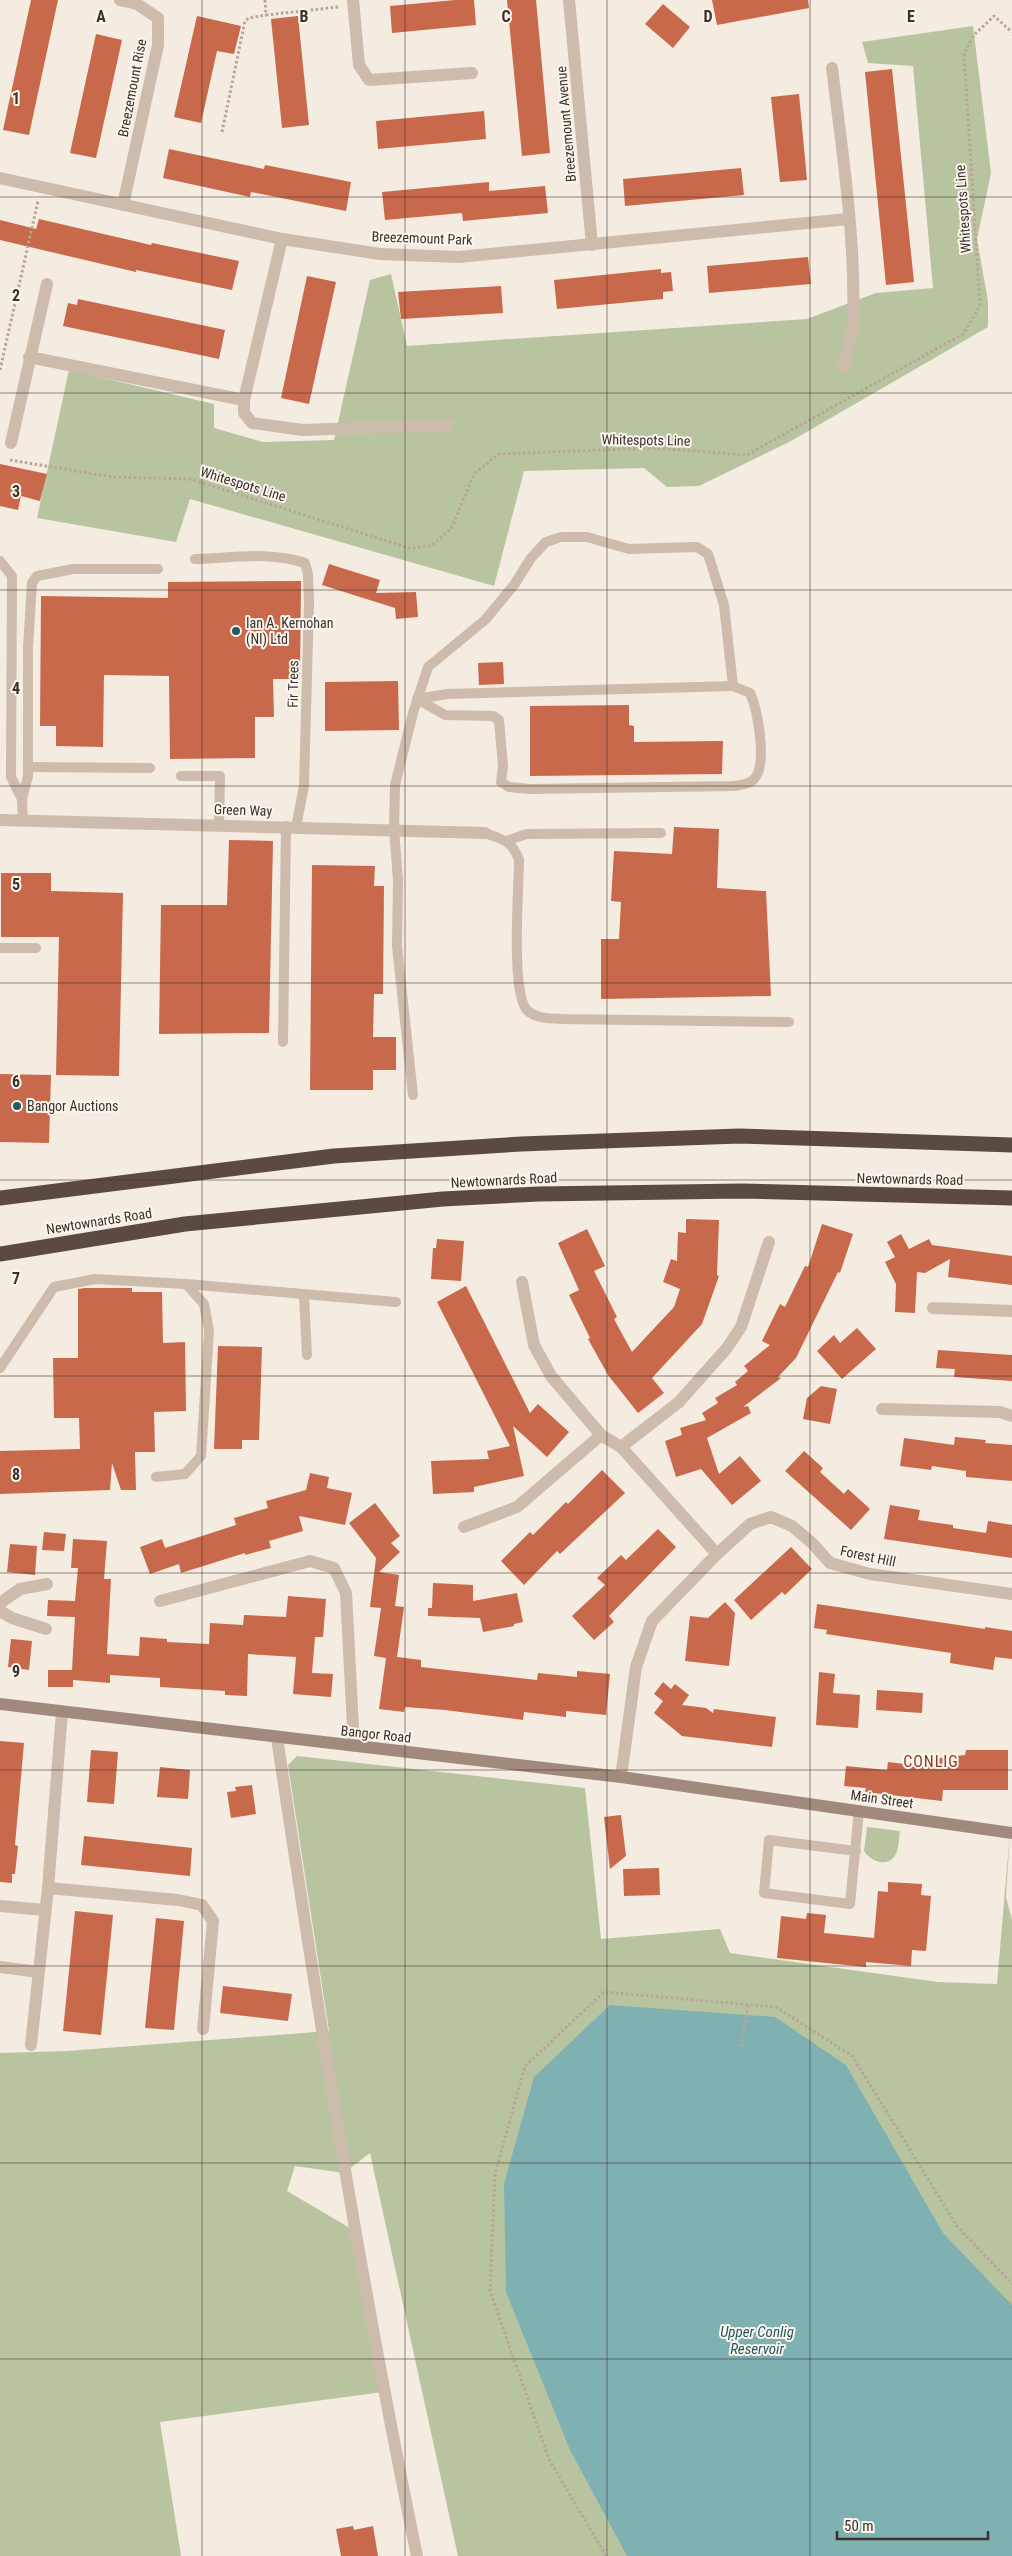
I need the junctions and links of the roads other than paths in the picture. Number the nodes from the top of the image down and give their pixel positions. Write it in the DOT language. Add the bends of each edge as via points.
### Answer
graph roads {
  1 [pos="120,0"];
  2 [pos="569,0"];
  3 [pos="353,2"];
  4 [pos="832,68"];
  5 [pos="472,73"];
  6 [pos="0,178"];
  7 [pos="123,205"];
  8 [pos="848,219"];
  9 [pos="282,239"];
  10 [pos="592,246"];
  11 [pos="47,284"];
  12 [pos="29,357"];
  13 [pos="843,367"];
  14 [pos="244,400"];
  15 [pos="448,425"];
  16 [pos="11,443"];
  17 [pos="195,558"];
  18 [pos="0,561"];
  19 [pos="158,569"];
  20 [pos="732,686"];
  21 [pos="417,699"];
  22 [pos="28,767"];
  23 [pos="150,768"];
  24 [pos="181,776"];
  25 [pos="22,798"];
  26 [pos="0,820"];
  27 [pos="23,820"];
  28 [pos="219,824"];
  29 [pos="291,827"];
  30 [pos="394,829"];
  31 [pos="485,833"];
  32 [pos="661,833"];
  33 [pos="506,840"];
  34 [pos="0,948"];
  35 [pos="36,948"];
  36 [pos="789,1022"];
  37 [pos="284,1042"];
  38 [pos="413,1095"];
  39 [pos="1012,1145"];
  40 [pos="0,1198"];
  41 [pos="1012,1198"];
  42 [pos="768,1242"];
  43 [pos="0,1254"];
  44 [pos="522,1282"];
  45 [pos="186,1284"];
  46 [pos="304,1294"];
  47 [pos="396,1302"];
  48 [pos="933,1308"];
  49 [pos="1012,1311"];
  50 [pos="306,1355"];
  51 [pos="0,1368"];
  52 [pos="882,1409"];
  53 [pos="1012,1416"];
  54 [pos="601,1435"];
  55 [pos="621,1447"];
  56 [pos="156,1477"];
  57 [pos="464,1527"];
  58 [pos="717,1554"];
  59 [pos="47,1584"];
  60 [pos="1012,1594"];
  61 [pos="160,1602"];
  62 [pos="0,1603"];
  63 [pos="0,1612"];
  64 [pos="46,1629"];
  65 [pos="0,1704"];
  66 [pos="62,1712"];
  67 [pos="277,1738"];
  68 [pos="354,1746"];
  69 [pos="621,1777"];
  70 [pos="748,1795"];
  71 [pos="859,1810"];
  72 [pos="1012,1833"];
  73 [pos="856,1852"];
  74 [pos="48,1888"];
  75 [pos="0,1906"];
  76 [pos="45,1910"];
  77 [pos="0,1967"];
  78 [pos="39,1972"];
  79 [pos="203,2029"];
  80 [pos="31,2045"];
  81 [pos="417,2556"];
  1 -- 7 [label="street, Breezemount Rise" via="137,4 158,18 158,45"];
  2 -- 10 [label="street, Breezemount Avenue"];
  3 -- 5 [label="street" via="359,65 369,80"];
  4 -- 8 [label="street"];
  6 -- 7 [label="street, Breezemount Park"];
  7 -- 9 [label="street, Breezemount Park"];
  8 -- 10 [label="street, Breezemount Park"];
  8 -- 13 [label="street" via="853,324"];
  9 -- 10 [label="street, Breezemount Park" via="380,254 459,257"];
  9 -- 14 [label="street"];
  11 -- 12 [label="street"];
  12 -- 14 [label="street"];
  12 -- 16 [label="street"];
  14 -- 15 [label="street" via="244,413 252,423 303,430"];
  17 -- 29 [label="lane, Fir Trees" via="292,558 304,563 308,574 304,786"];
  18 -- 25 [label="lane" via="12,576 11,778"];
  19 -- 22 [label="lane" via="73,569 37,576 32,584 28,648"];
  20 -- 21 [label="lane" via="447,694"];
  20 -- 21 [label="lane" via="724,605 708,554 697,547 629,549 586,537 561,537 546,542 485,620 428,667"];
  20 -- 21 [label="lane" via="750,694 755,705 760,768 748,784 509,787 501,782 503,766 499,720 494,716 445,715"];
  21 -- 30 [label="lane" via="395,785"];
  22 -- 23 [label="lane"];
  22 -- 25 [label="lane"];
  24 -- 28 [label="lane" via="220,776"];
  25 -- 27 [label="lane"];
  26 -- 27 [label="street, Green Way"];
  27 -- 28 [label="street, Green Way"];
  28 -- 29 [label="street, Green Way"];
  29 -- 30 [label="street, Green Way"];
  29 -- 37 [label="lane"];
  30 -- 31 [label="street, Green Way"];
  30 -- 38 [label="lane" via="398,880 397,946"];
  31 -- 33 [label="lane"];
  32 -- 33 [label="lane" via="527,834"];
  33 -- 36 [label="lane" via="515,848 519,860 517,953 520,998 527,1010 538,1017 561,1019"];
  34 -- 35 [label="lane"];
  39 -- 40 [label="highway" via="739,1136 521,1144 334,1156"];
  41 -- 43 [label="highway, Newtownards Road" via="742,1191 539,1194 184,1224"];
  42 -- 55 [label="street" via="741,1327 727,1348 679,1402"];
  44 -- 54 [label="street" via="534,1345 551,1376"];
  45 -- 46 [label="lane"];
  45 -- 51 [label="lane" via="95,1279 54,1287"];
  45 -- 56 [label="lane" via="204,1304 209,1330 201,1456 185,1474"];
  46 -- 47 [label="lane"];
  46 -- 50 [label="lane"];
  48 -- 49 [label="street"];
  52 -- 53 [label="street" via="1000,1412"];
  54 -- 55 [label="street"];
  54 -- 57 [label="street" via="517,1506"];
  55 -- 58 [label="street"];
  58 -- 60 [label="street, Forest Hill" via="750,1524 771,1517 792,1526 830,1563 870,1574"];
  58 -- 69 [label="street, Forest Hill" via="652,1621 636,1667"];
  59 -- 62 [label="street" via="20,1589"];
  61 -- 68 [label="street" via="310,1561 334,1568 346,1594"];
  63 -- 64 [label="street"];
  65 -- 66 [label="street, Bangor Road"];
  66 -- 67 [label="street, Bangor Road"];
  66 -- 74 [label="street"];
  67 -- 68 [label="street, Bangor Road"];
  67 -- 81 [label="street" via="341,2155 383,2392"];
  68 -- 69 [label="street, Bangor Road"];
  69 -- 70 [label="street, Bangor Road"];
  70 -- 71 [label="street, Main Street"];
  71 -- 72 [label="street, Main Street"];
  71 -- 73 [label="lane"];
  73 -- 73 [label="lane" via="850,1904 764,1893 768,1840"];
  74 -- 76 [label="street"];
  74 -- 79 [label="street" via="202,1905 213,1920"];
  75 -- 76 [label="street"];
  76 -- 78 [label="street"];
  77 -- 78 [label="street"];
  78 -- 80 [label="street"];
}
